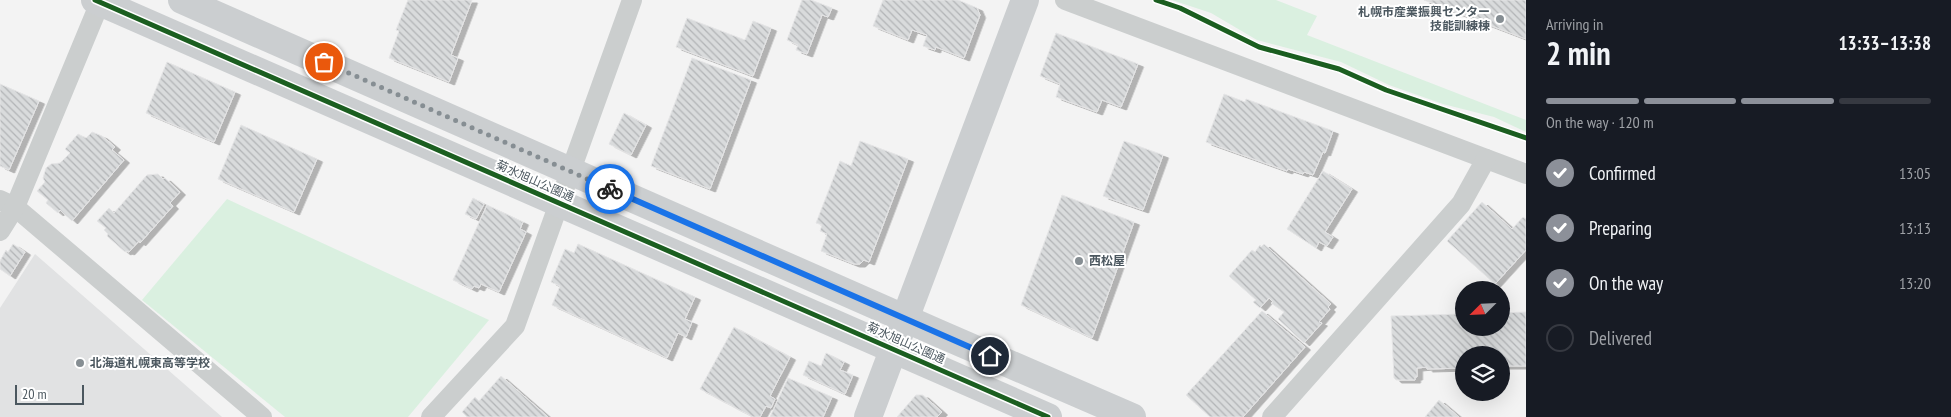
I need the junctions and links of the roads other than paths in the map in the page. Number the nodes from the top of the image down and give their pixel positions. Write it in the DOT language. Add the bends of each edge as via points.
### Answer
graph roads {
  1 [pos="182,0"];
  2 [pos="632,0"];
  3 [pos="1025,0"];
  4 [pos="1065,0"];
  5 [pos="99,1"];
  6 [pos="1486,159"];
  7 [pos="572,171"];
  8 [pos="1526,174"];
  9 [pos="561,202"];
  10 [pos="7,203"];
  11 [pos="0,231"];
  12 [pos="905,319"];
  13 [pos="894,348"];
  14 [pos="262,417"];
  15 [pos="431,417"];
  16 [pos="868,417"];
  17 [pos="1048,417"];
  18 [pos="1132,417"];
  19 [pos="1272,417"];
  1 -- 7 [label="street, 菊水旭山公園通"];
  2 -- 7 [label="street"];
  3 -- 12 [label="street"];
  4 -- 6 [label="street"];
  5 -- 9 [label="street, 菊水旭山公園通"];
  5 -- 10 [label="street"];
  6 -- 8 [label="street"];
  6 -- 19 [label="street" via="1460,204"];
  7 -- 9 [label="street"];
  7 -- 12 [label="street, 菊水旭山公園通"];
  9 -- 13 [label="street, 菊水旭山公園通"];
  9 -- 15 [label="street" via="515,326"];
  10 -- 11 [label="street"];
  10 -- 14 [label="street"];
  12 -- 13 [label="street"];
  12 -- 18 [label="street, 菊水旭山公園通"];
  13 -- 16 [label="street"];
  13 -- 17 [label="street, 菊水旭山公園通"];
}
